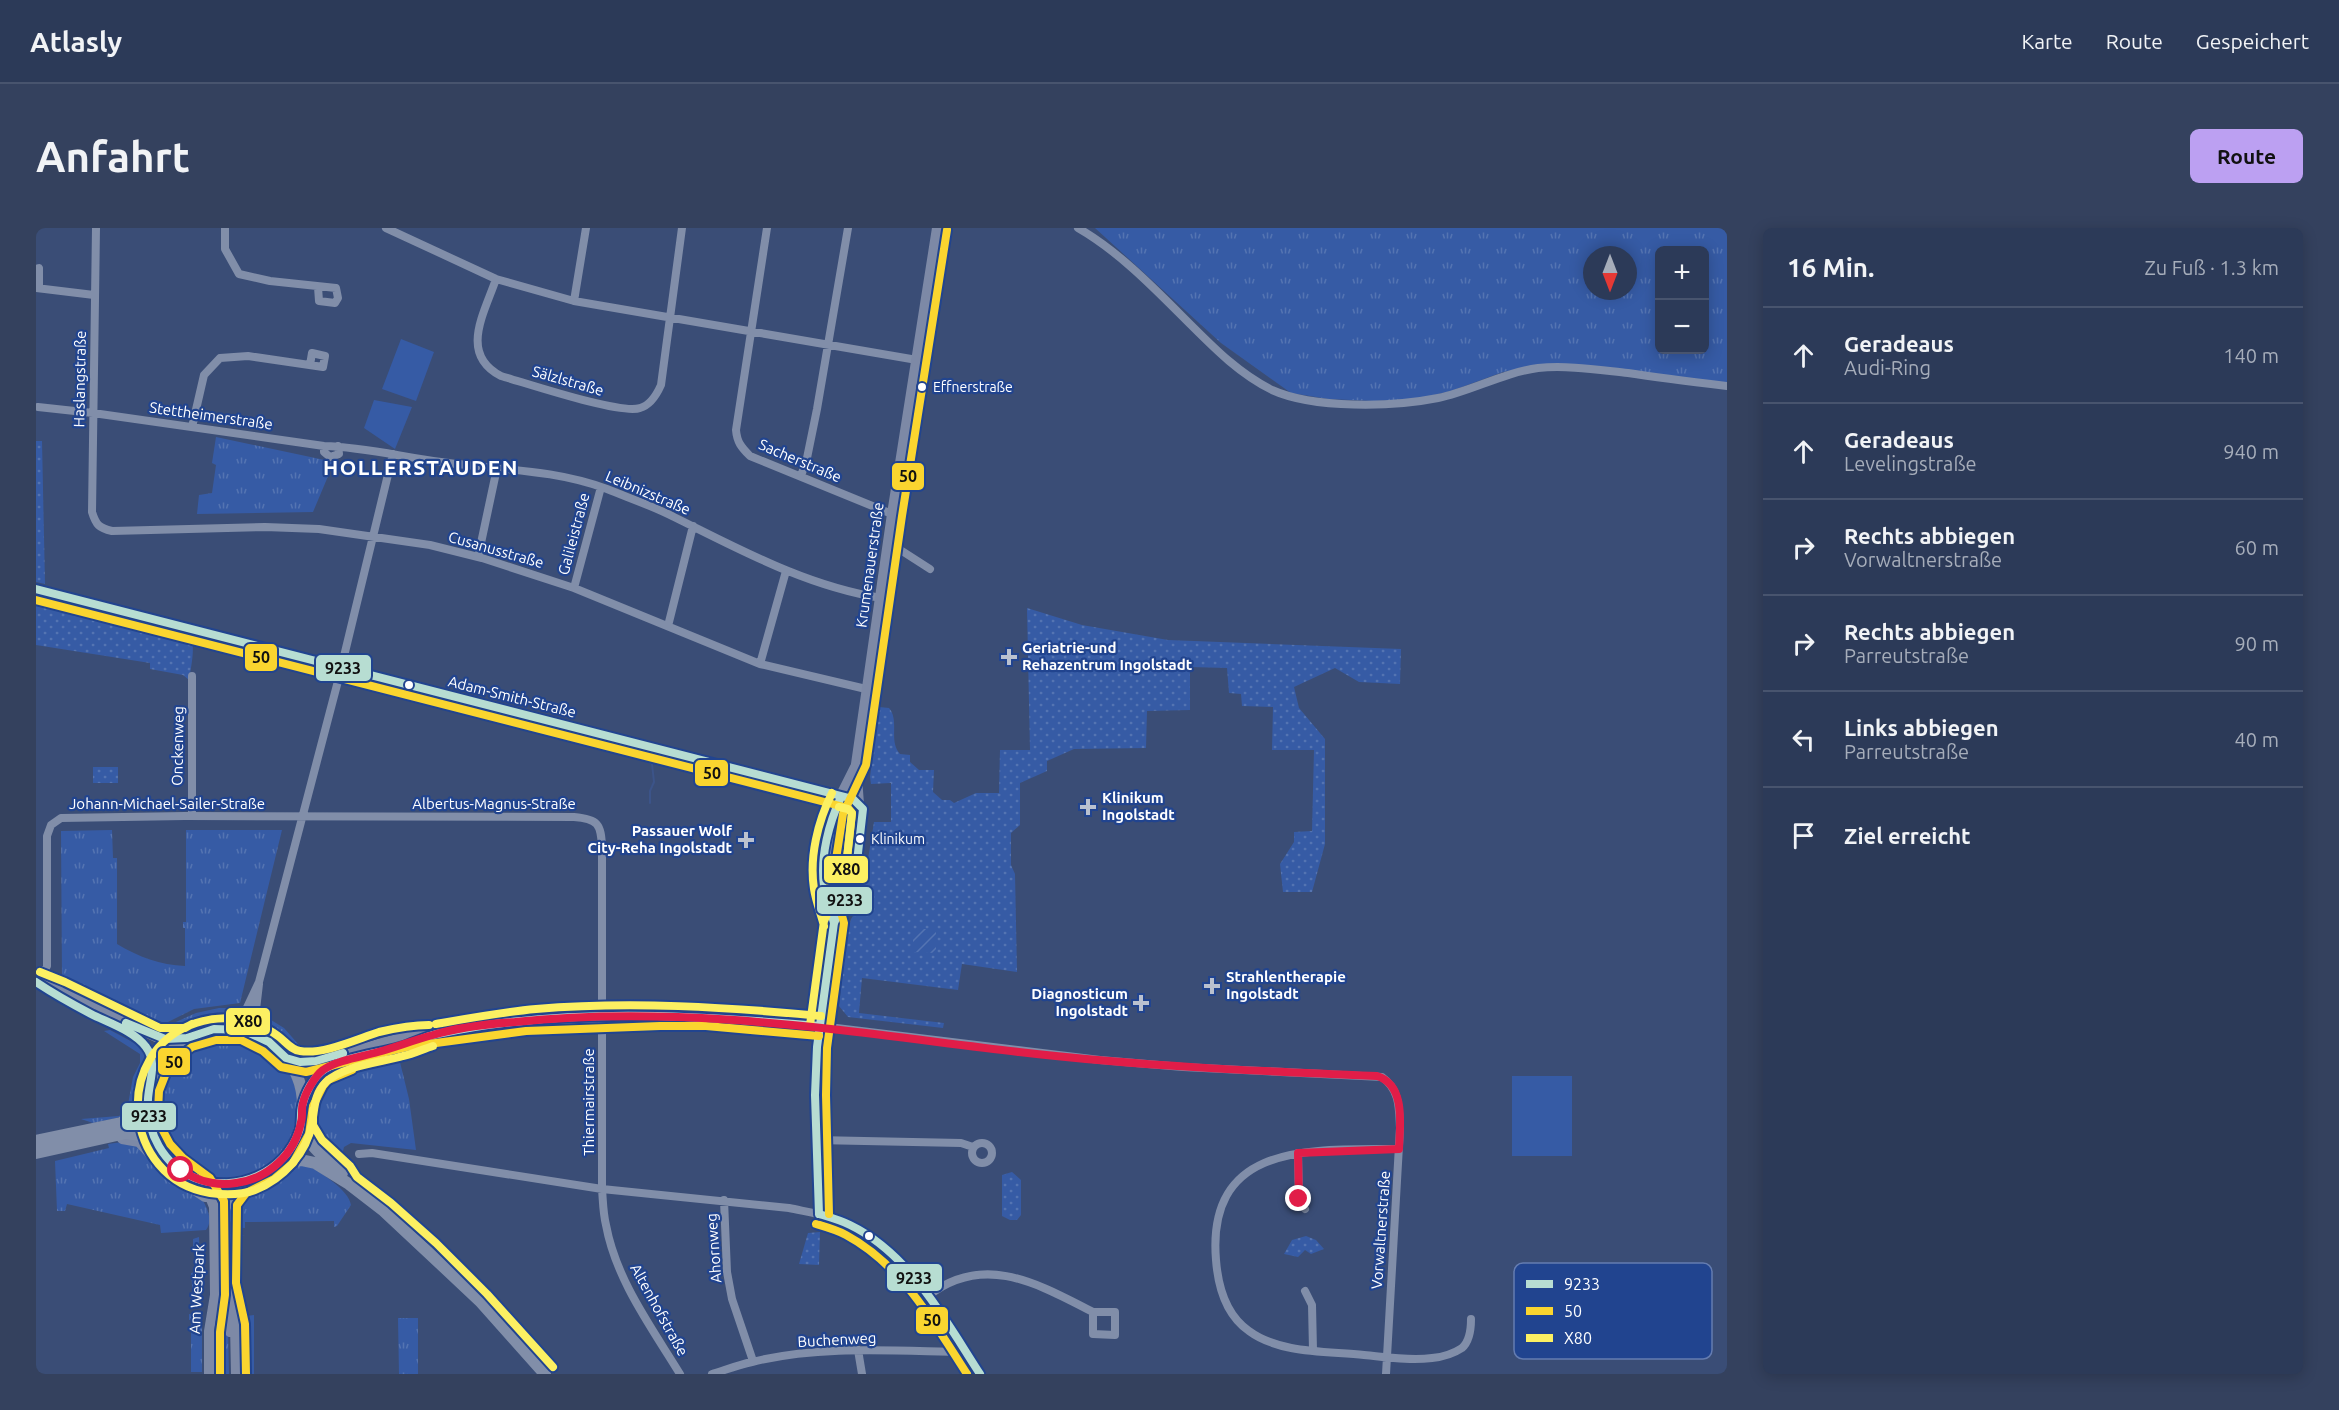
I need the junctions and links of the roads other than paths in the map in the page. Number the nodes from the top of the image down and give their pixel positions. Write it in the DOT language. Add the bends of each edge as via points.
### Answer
graph roads {
  1 [pos="96,228"];
  2 [pos="225,228"];
  3 [pos="386,228"];
  4 [pos="586,228"];
  5 [pos="682,228"];
  6 [pos="766,228"];
  7 [pos="848,228"];
  8 [pos="937,228"];
  9 [pos="1078,228"];
  10 [pos="36,268"];
  11 [pos="496,279"];
  12 [pos="318,286"];
  13 [pos="38,288"];
  14 [pos="94,296"];
  15 [pos="574,301"];
  16 [pos="669,318"];
  17 [pos="749,331"];
  18 [pos="828,344"];
  19 [pos="917,360"];
  20 [pos="310,365"];
  21 [pos="1727,386"];
  22 [pos="38,407"];
  23 [pos="93,413"];
  24 [pos="192,427"];
  25 [pos="393,454"];
  26 [pos="497,468"];
  27 [pos="801,476"];
  28 [pos="601,487"];
  29 [pos="892,514"];
  30 [pos="693,526"];
  31 [pos="100,528"];
  32 [pos="374,536"];
  33 [pos="888,542"];
  34 [pos="478,557"];
  35 [pos="930,569"];
  36 [pos="786,572"];
  37 [pos="574,588"];
  38 [pos="36,589"];
  39 [pos="880,598"];
  40 [pos="668,626"];
  41 [pos="760,664"];
  42 [pos="341,667"];
  43 [pos="192,676"];
  44 [pos="866,689"];
  45 [pos="856,764"];
  46 [pos="841,797"];
  47 [pos="859,804"];
  48 [pos="192,816"];
  49 [pos="303,817"];
  50 [pos="826,894"];
  51 [pos="846,896"];
  52 [pos="834,923"];
  53 [pos="259,982"];
  54 [pos="37,983"];
  55 [pos="602,1016"];
  56 [pos="820,1026"];
  57 [pos="228,1029"];
  58 [pos="434,1034"];
  59 [pos="187,1038"];
  60 [pos="263,1038"];
  61 [pos="286,1058"];
  62 [pos="154,1075"];
  63 [pos="148,1096"];
  64 [pos="303,1103"];
  65 [pos="301,1124"];
  66 [pos="93,1139"];
  67 [pos="816,1140"];
  68 [pos="36,1141"];
  69 [pos="157,1144"];
  70 [pos="973,1147"];
  71 [pos="1399,1149"];
  72 [pos="36,1153"];
  73 [pos="1298,1153"];
  74 [pos="359,1154"];
  75 [pos="275,1166"];
  76 [pos="194,1178"];
  77 [pos="244,1182"];
  78 [pos="349,1184"];
  79 [pos="602,1188"];
  80 [pos="724,1200"];
  81 [pos="1305,1209"];
  82 [pos="819,1214"];
  83 [pos="214,1216"];
  84 [pos="1305,1290"];
  85 [pos="928,1296"];
  86 [pos="212,1312"];
  87 [pos="1093,1312"];
  88 [pos="1471,1319"];
  89 [pos="858,1350"];
  90 [pos="1313,1350"];
  91 [pos="965,1352"];
  92 [pos="1386,1357"];
  93 [pos="236,1361"];
  94 [pos="753,1361"];
  95 [pos="209,1374"];
  96 [pos="236,1374"];
  97 [pos="545,1374"];
  98 [pos="680,1374"];
  99 [pos="712,1374"];
  100 [pos="862,1374"];
  101 [pos="980,1374"];
  102 [pos="1386,1374"];
  1 -- 14 [label="street, Haslangstraße"];
  2 -- 12 [label="street" via="225,249 239,274"];
  3 -- 11 [label="street"];
  4 -- 15 [label="street"];
  5 -- 16 [label="street, Sälzlstraße"];
  6 -- 17 [label="street, Sacherstraße"];
  7 -- 18 [label="street"];
  8 -- 19 [label="street, Krumenauerstraße"];
  9 -- 21 [label="street" via="1130,268 1229,363 1274,391 1306,400 1397,404 1440,398 1505,374 1539,368 1573,368"];
  10 -- 13 [label="street"];
  11 -- 15 [label="street"];
  11 -- 16 [label="street, Sälzlstraße" via="476,347 489,370 611,407 639,409 657,394"];
  13 -- 14 [label="street"];
  14 -- 23 [label="street, Haslangstraße"];
  15 -- 16 [label="street"];
  16 -- 17 [label="street"];
  17 -- 18 [label="street"];
  17 -- 27 [label="street, Sacherstraße" via="736,438 750,456"];
  18 -- 19 [label="street"];
  18 -- 27 [label="street"];
  19 -- 29 [label="street, Krumenauerstraße"];
  20 -- 24 [label="street" via="249,356 220,358 204,375"];
  22 -- 23 [label="street, Stettheimerstraße"];
  23 -- 24 [label="street, Stettheimerstraße"];
  23 -- 31 [label="street, Haslangstraße" via="92,512"];
  24 -- 25 [label="street, Stettheimerstraße" via="324,446 330,457 339,454 338,446"];
  25 -- 26 [label="street, Leibnizstraße"];
  25 -- 32 [label="street"];
  26 -- 28 [label="street, Leibnizstraße" via="566,477"];
  26 -- 34 [label="street"];
  27 -- 29 [label="street, Sacherstraße"];
  28 -- 30 [label="street, Leibnizstraße"];
  28 -- 37 [label="street, Galileistraße"];
  29 -- 33 [label="street, Krumenauerstraße"];
  30 -- 36 [label="street, Leibnizstraße"];
  30 -- 40 [label="street"];
  31 -- 32 [label="street, Cusanusstraße" via="112,531 276,527"];
  32 -- 34 [label="street, Cusanusstraße"];
  32 -- 42 [label="street"];
  33 -- 35 [label="street"];
  33 -- 39 [label="street, Krumenauerstraße"];
  34 -- 37 [label="street, Cusanusstraße"];
  36 -- 39 [label="street, Leibnizstraße"];
  36 -- 41 [label="street"];
  37 -- 40 [label="street, Cusanusstraße"];
  38 -- 42 [label="street, Adam-Smith-Straße"];
  39 -- 44 [label="street, Krumenauerstraße"];
  40 -- 41 [label="street, Cusanusstraße"];
  41 -- 44 [label="street, Cusanusstraße"];
  42 -- 46 [label="street, Adam-Smith-Straße"];
  42 -- 49 [label="street"];
  43 -- 48 [label="street, Onckenweg"];
  44 -- 45 [label="street, Krumenauerstraße"];
  45 -- 46 [label="street, Krumenauerstraße"];
  45 -- 47 [label="street, Krumenauerstraße"];
  46 -- 47 [label="street"];
  46 -- 50 [label="street, Krumenauerstraße" via="830,826 824,872"];
  47 -- 51 [label="street, Krumenauerstraße"];
  48 -- 49 [label="street, Johann-Michael-Sailer-Straße"];
  48 -- 54 [label="street, Johann-Michael-Sailer-Straße" via="72,817 60,818 51,825 47,836 47,958"];
  49 -- 53 [label="street"];
  49 -- 55 [label="street, Albertus-Magnus-Straße" via="574,817 596,822 602,847"];
  50 -- 51 [label="street" via="835,898"];
  50 -- 52 [label="street, Krumenauerstraße"];
  51 -- 52 [label="street, Krumenauerstraße"];
  52 -- 56 [label="street, Krumenauerstraße"];
  53 -- 57 [label="street" via="243,1016"];
  53 -- 60 [label="street" via="255,1018"];
  54 -- 59 [label="street" via="158,1038"];
  54 -- 62 [label="street" via="141,1042 150,1055"];
  55 -- 56 [label="street" via="707,1016"];
  55 -- 58 [label="street" via="498,1023"];
  55 -- 79 [label="street, Thiermairstraße"];
  56 -- 67 [label="street" via="815,1074"];
  56 -- 71 [label="street, Vorwaltnerstraße" via="1080,1058 1377,1076 1391,1084 1397,1095"];
  57 -- 59 [label="main road"];
  57 -- 60 [label="main road"];
  58 -- 61 [label="street" via="404,1037 312,1062"];
  58 -- 64 [label="street" via="321,1071"];
  59 -- 62 [label="main road" via="165,1057"];
  60 -- 61 [label="main road"];
  61 -- 64 [label="main road" via="299,1081"];
  62 -- 63 [label="main road"];
  63 -- 68 [label="main road" via="135,1114 121,1123"];
  63 -- 69 [label="main road" via="148,1117"];
  64 -- 65 [label="main road"];
  65 -- 75 [label="main road" via="293,1144"];
  65 -- 78 [label="main road" via="311,1143"];
  66 -- 69 [label="main road" via="134,1133"];
  66 -- 72 [label="main road"];
  66 -- 83 [label="street" via="139,1142 167,1172 202,1194"];
  67 -- 70 [label="street" via="962,1143"];
  67 -- 82 [label="street"];
  69 -- 76 [label="main road" via="170,1161"];
  71 -- 73 [label="street"];
  71 -- 92 [label="street, Vorwaltnerstraße"];
  73 -- 81 [label="street" via="1299,1199"];
  73 -- 90 [label="street" via="1266,1160 1233,1184 1220,1209 1215,1249 1220,1287 1238,1321 1265,1340"];
  74 -- 79 [label="street" via="372,1152"];
  75 -- 77 [label="main road"];
  75 -- 78 [label="main road" via="308,1161"];
  76 -- 77 [label="main road" via="215,1184"];
  76 -- 83 [label="street, Am Westpark" via="212,1199"];
  77 -- 93 [label="street, Am Westpark" via="231,1193 225,1210 226,1284 234,1313"];
  78 -- 97 [label="main road" via="429,1251"];
  79 -- 80 [label="street"];
  79 -- 98 [label="street, Altenhofstraße" via="613,1253 627,1286"];
  80 -- 82 [label="street"];
  80 -- 94 [label="street, Ahornweg" via="727,1272"];
  82 -- 85 [label="street" via="855,1227 881,1246"];
  83 -- 86 [label="street, Am Westpark"];
  84 -- 90 [label="street" via="1312,1305"];
  85 -- 87 [label="street" via="960,1279 1001,1275 1040,1285"];
  85 -- 91 [label="street"];
  86 -- 93 [label="street" via="228,1322"];
  86 -- 95 [label="street, Am Westpark"];
  88 -- 92 [label="street" via="1464,1347 1450,1354 1432,1358"];
  89 -- 91 [label="street, Buchenweg"];
  89 -- 94 [label="street, Buchenweg"];
  89 -- 100 [label="street"];
  90 -- 92 [label="street"];
  91 -- 101 [label="street"];
  92 -- 102 [label="street, Vorwaltnerstraße"];
  93 -- 96 [label="street, Am Westpark"];
  94 -- 99 [label="street, Buchenweg"];
}
